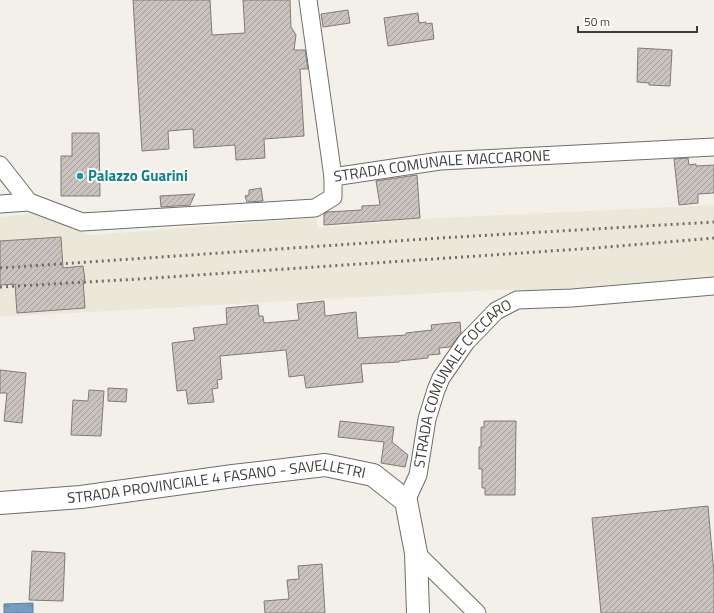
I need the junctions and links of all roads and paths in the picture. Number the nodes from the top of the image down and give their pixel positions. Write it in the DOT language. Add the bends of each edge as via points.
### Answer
graph roads {
  1 [pos="308,0"];
  2 [pos="714,147"];
  3 [pos="0,165"];
  4 [pos="333,177"];
  5 [pos="29,202"];
  6 [pos="0,204"];
  7 [pos="714,286"];
  8 [pos="406,501"];
  9 [pos="0,502"];
  10 [pos="416,553"];
  11 [pos="418,613"];
  12 [pos="477,613"];
  1 -- 4 [label="street"];
  2 -- 4 [label="street, STRADA COMUNALE MACCARONE" via="440,161"];
  3 -- 5 [label="street"];
  4 -- 5 [label="street, STRADA COMUNALE MACCARONE" via="333,197 315,208 82,222"];
  5 -- 6 [label="street"];
  7 -- 8 [label="street, STRADA COMUNALE COCCARO" via="517,300 496,311 466,342 441,378 427,419 418,475"];
  8 -- 9 [label="street, STRADA PROVINCIALE 4 FASANO - SAVELLETRI" via="373,475 325,465 82,497"];
  8 -- 10 [label="street"];
  10 -- 11 [label="street"];
  10 -- 12 [label="street"];
}
